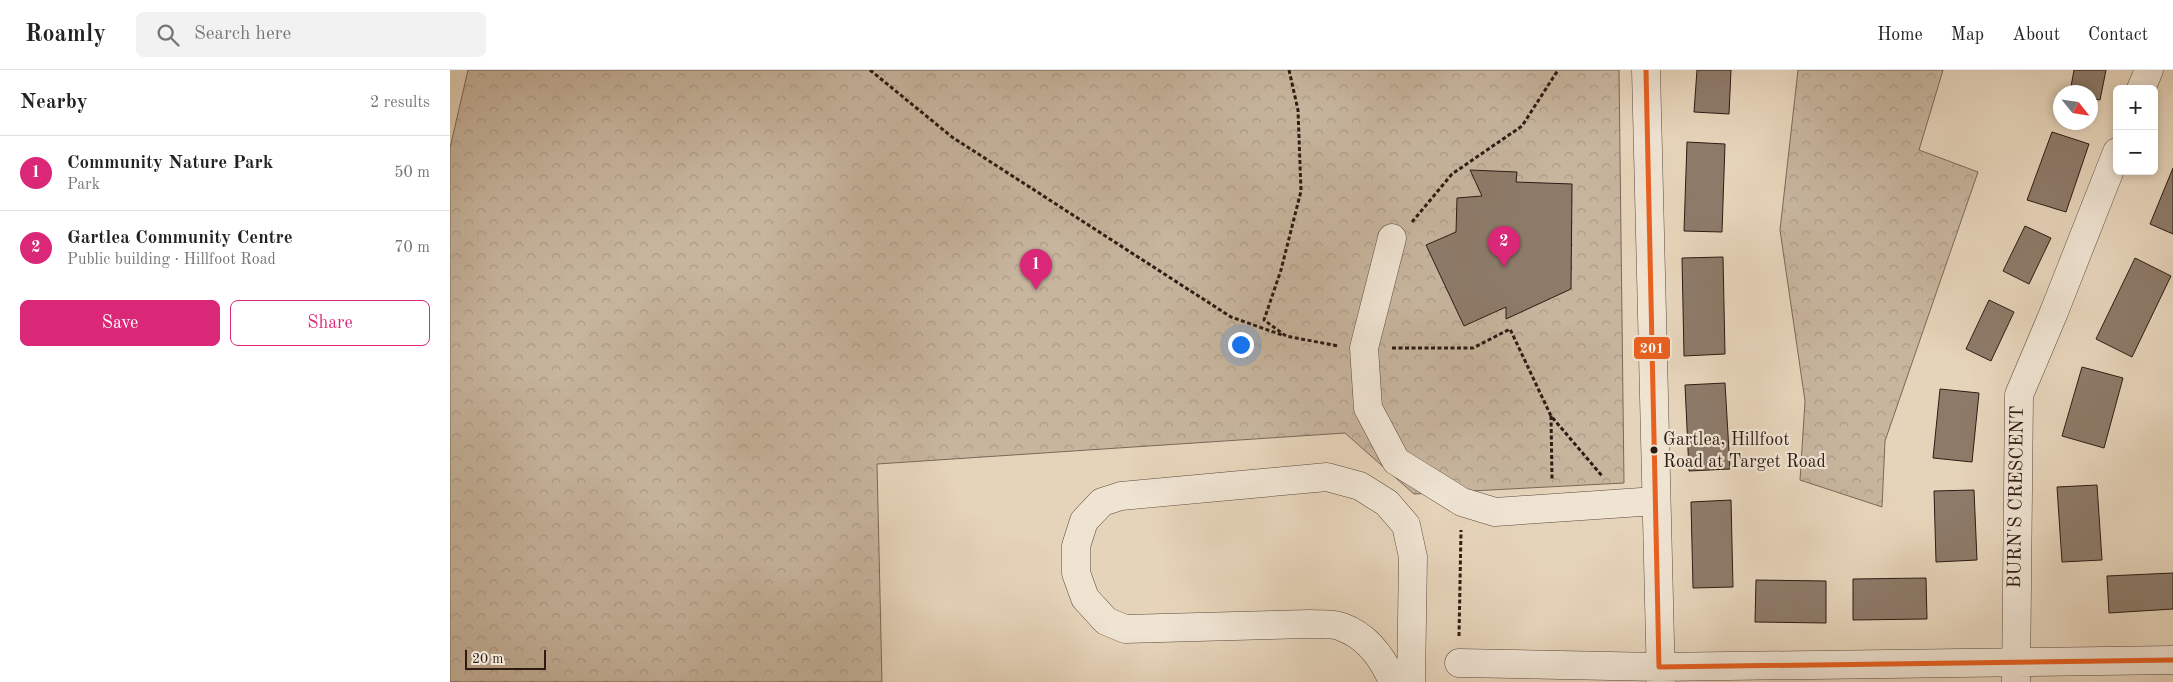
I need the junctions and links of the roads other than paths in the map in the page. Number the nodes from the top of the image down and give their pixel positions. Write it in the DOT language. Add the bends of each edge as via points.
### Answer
graph roads {
  1 [pos="1646,70"];
  2 [pos="2149,70"];
  3 [pos="2143,85"];
  4 [pos="2113,162"];
  5 [pos="1392,238"];
  6 [pos="1656,501"];
  7 [pos="2173,660"];
  8 [pos="1459,663"];
  9 [pos="2016,672"];
  10 [pos="1660,674"];
  11 [pos="1393,682"];
  12 [pos="1411,682"];
  1 -- 6 [label="street"];
  2 -- 3 [label="street"];
  4 -- 9 [label="street, BURN'S CRESCENT" via="2018,396"];
  5 -- 6 [label="street" via="1364,348 1368,408 1396,461 1462,502 1496,512"];
  6 -- 10 [label="street"];
  7 -- 9 [label="street"];
  8 -- 10 [label="street"];
  9 -- 10 [label="street"];
  11 -- 12 [label="street" via="1387,667 1366,639 1340,626 1125,629 1106,621 1085,598 1076,573 1076,546 1084,522 1102,502 1121,496 1327,478 1360,486 1388,503 1406,525 1413,557"];
}
